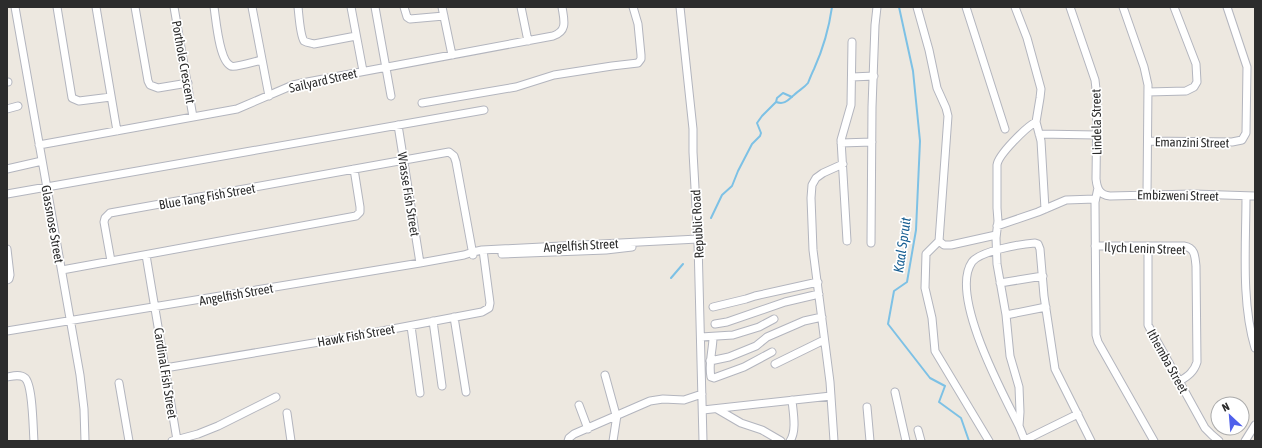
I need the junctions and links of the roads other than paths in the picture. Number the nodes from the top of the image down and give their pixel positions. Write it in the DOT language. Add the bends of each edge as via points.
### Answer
graph roads {
  1 [pos="15,7"];
  2 [pos="57,7"];
  3 [pos="96,7"];
  4 [pos="135,7"];
  5 [pos="174,7"];
  6 [pos="214,7"];
  7 [pos="252,7"];
  8 [pos="298,7"];
  9 [pos="351,7"];
  10 [pos="375,7"];
  11 [pos="404,7"];
  12 [pos="442,7"];
  13 [pos="521,7"];
  14 [pos="562,7"];
  15 [pos="633,7"];
  16 [pos="680,7"];
  17 [pos="877,7"];
  18 [pos="917,7"];
  19 [pos="966,7"];
  20 [pos="1015,7"];
  21 [pos="1070,7"];
  22 [pos="1123,7"];
  23 [pos="1174,7"];
  24 [pos="1227,7"];
  25 [pos="444,16"];
  26 [pos="356,36"];
  27 [pos="528,41"];
  28 [pos="852,42"];
  29 [pos="452,55"];
  30 [pos="262,60"];
  31 [pos="386,67"];
  32 [pos="1251,67"];
  33 [pos="362,71"];
  34 [pos="874,76"];
  35 [pos="852,77"];
  36 [pos="188,83"];
  37 [pos="1148,92"];
  38 [pos="269,96"];
  39 [pos="391,96"];
  40 [pos="111,97"];
  41 [pos="422,103"];
  42 [pos="18,106"];
  43 [pos="7,109"];
  44 [pos="484,110"];
  45 [pos="193,117"];
  46 [pos="1036,122"];
  47 [pos="398,125"];
  48 [pos="1005,128"];
  49 [pos="117,131"];
  50 [pos="1040,134"];
  51 [pos="1096,134"];
  52 [pos="1148,141"];
  53 [pos="872,142"];
  54 [pos="841,143"];
  55 [pos="39,145"];
  56 [pos="404,160"];
  57 [pos="42,161"];
  58 [pos="843,164"];
  59 [pos="7,169"];
  60 [pos="354,169"];
  61 [pos="47,187"];
  62 [pos="1099,190"];
  63 [pos="7,194"];
  64 [pos="1147,194"];
  65 [pos="1246,196"];
  66 [pos="1255,196"];
  67 [pos="1095,199"];
  68 [pos="1045,209"];
  69 [pos="997,226"];
  70 [pos="996,235"];
  71 [pos="698,240"];
  72 [pos="847,241"];
  73 [pos="939,241"];
  74 [pos="871,243"];
  75 [pos="1095,246"];
  76 [pos="1148,247"];
  77 [pos="7,249"];
  78 [pos="996,250"];
  79 [pos="484,253"];
  80 [pos="473,254"];
  81 [pos="146,255"];
  82 [pos="111,261"];
  83 [pos="420,263"];
  84 [pos="62,270"];
  85 [pos="1043,276"];
  86 [pos="7,280"];
  87 [pos="818,282"];
  88 [pos="1000,283"];
  89 [pos="819,294"];
  90 [pos="156,307"];
  91 [pos="714,307"];
  92 [pos="1046,307"];
  93 [pos="1006,315"];
  94 [pos="454,317"];
  95 [pos="822,317"];
  96 [pos="774,319"];
  97 [pos="70,321"];
  98 [pos="432,321"];
  99 [pos="715,324"];
  100 [pos="411,326"];
  101 [pos="7,332"];
  102 [pos="701,337"];
  103 [pos="712,337"];
  104 [pos="824,340"];
  105 [pos="1255,348"];
  106 [pos="772,352"];
  107 [pos="710,362"];
  108 [pos="775,364"];
  109 [pos="165,368"];
  110 [pos="605,375"];
  111 [pos="7,377"];
  112 [pos="1180,381"];
  113 [pos="119,383"];
  114 [pos="442,386"];
  115 [pos="466,392"];
  116 [pos="895,392"];
  117 [pos="420,393"];
  118 [pos="702,394"];
  119 [pos="276,396"];
  120 [pos="831,396"];
  121 [pos="792,400"];
  122 [pos="579,405"];
  123 [pos="867,407"];
  124 [pos="717,409"];
  125 [pos="703,410"];
  126 [pos="287,413"];
  127 [pos="1078,414"];
  128 [pos="616,415"];
  129 [pos="1255,425"];
  130 [pos="1019,426"];
  131 [pos="588,429"];
  132 [pos="918,430"];
  133 [pos="174,440"];
  134 [pos="34,441"];
  135 [pos="85,441"];
  136 [pos="129,441"];
  137 [pos="291,441"];
  138 [pos="568,441"];
  139 [pos="613,441"];
  140 [pos="703,441"];
  141 [pos="781,441"];
  142 [pos="790,441"];
  143 [pos="834,441"];
  144 [pos="870,441"];
  145 [pos="906,441"];
  146 [pos="921,441"];
  147 [pos="989,441"];
  148 [pos="1025,441"];
  149 [pos="1091,441"];
  150 [pos="1154,441"];
  151 [pos="1219,441"];
  152 [pos="1244,441"];
  1 -- 55 [label="street, Glassnose Street"];
  2 -- 40 [label="street" via="72,98 79,101"];
  3 -- 40 [label="street"];
  4 -- 36 [label="street" via="150,85 158,88"];
  5 -- 36 [label="street, Porthole Crescent"];
  6 -- 30 [label="street" via="220,47 227,63 234,67"];
  7 -- 30 [label="street"];
  8 -- 26 [label="street" via="302,35 309,43"];
  9 -- 26 [label="street"];
  10 -- 31 [label="street"];
  11 -- 25 [label="street" via="410,19"];
  12 -- 25 [label="street"];
  13 -- 27 [label="street"];
  14 -- 27 [label="street, Sailyard Street" via="565,22 560,32"];
  15 -- 41 [label="street" via="638,24 641,55 638,64 554,76 516,87"];
  16 -- 71 [label="street, Republic Road" via="693,129 692,152"];
  17 -- 34 [label="street"];
  18 -- 73 [label="street" via="927,39 938,93 948,113"];
  19 -- 48 [label="street"];
  20 -- 46 [label="street" via="1027,38 1040,89"];
  21 -- 51 [label="street, Lindela Street" via="1095,80"];
  22 -- 37 [label="street" via="1144,67"];
  23 -- 37 [label="street" via="1196,64 1197,82 1186,91"];
  24 -- 32 [label="street, Emanzini Street"];
  25 -- 29 [label="street"];
  26 -- 33 [label="street"];
  27 -- 29 [label="street, Sailyard Street"];
  28 -- 35 [label="street"];
  29 -- 31 [label="street, Sailyard Street"];
  30 -- 38 [label="street"];
  31 -- 33 [label="street, Sailyard Street"];
  31 -- 39 [label="street"];
  32 -- 52 [label="street, Emanzini Street" via="1247,131 1242,140"];
  33 -- 38 [label="street, Sailyard Street" via="302,83"];
  34 -- 35 [label="street"];
  34 -- 53 [label="street"];
  35 -- 54 [label="street" via="851,105"];
  36 -- 45 [label="street, Porthole Crescent"];
  37 -- 52 [label="street"];
  38 -- 45 [label="street, Sailyard Street" via="237,109"];
  40 -- 49 [label="street"];
  42 -- 43 [label="street"];
  44 -- 47 [label="street"];
  45 -- 49 [label="street, Sailyard Street"];
  46 -- 50 [label="street"];
  46 -- 69 [label="street" via="1021,134 998,161"];
  47 -- 56 [label="street, Wrasse Fish Street"];
  47 -- 61 [label="street"];
  49 -- 55 [label="street, Sailyard Street"];
  50 -- 51 [label="street"];
  50 -- 68 [label="street"];
  51 -- 62 [label="street, Lindela Street" via="1096,179"];
  52 -- 64 [label="street"];
  53 -- 54 [label="street"];
  53 -- 74 [label="street"];
  54 -- 58 [label="street"];
  55 -- 57 [label="street, Glassnose Street"];
  56 -- 60 [label="street, Blue Tang Fish Street"];
  56 -- 80 [label="street, Blue Tang Fish Street" via="449,152 454,156"];
  56 -- 83 [label="street, Wrasse Fish Street"];
  57 -- 59 [label="street"];
  57 -- 61 [label="street, Glassnose Street"];
  58 -- 72 [label="street"];
  58 -- 87 [label="street" via="818,175 812,185 813,242"];
  60 -- 81 [label="street" via="360,207 360,212 356,216"];
  60 -- 82 [label="street, Blue Tang Fish Street" via="110,214 104,218 104,222"];
  61 -- 63 [label="street"];
  61 -- 84 [label="street, Glassnose Street"];
  62 -- 64 [label="street, Embizweni Street" via="1110,196"];
  62 -- 67 [label="street"];
  64 -- 65 [label="street, Embizweni Street"];
  65 -- 66 [label="street, Embizweni Street"];
  65 -- 105 [label="street" via="1246,286 1251,336"];
  67 -- 68 [label="street" via="1066,200"];
  67 -- 75 [label="street"];
  68 -- 69 [label="street"];
  69 -- 70 [label="street"];
  70 -- 73 [label="street" via="951,245 944,245"];
  70 -- 78 [label="street"];
  71 -- 79 [label="street, Angelfish Street" via="606,250"];
  71 -- 102 [label="street, Republic Road"];
  73 -- 147 [label="street" via="926,254 925,278 925,294 932,318 935,351"];
  75 -- 76 [label="street, Ilych Lenin Street"];
  75 -- 150 [label="street, Ilych Lenin Street" via="1097,337"];
  76 -- 112 [label="street, Ithemba Street" via="1148,322"];
  76 -- 112 [label="street, Ilych Lenin Street" via="1186,247 1195,254 1197,362 1192,372"];
  77 -- 86 [label="street" via="10,275"];
  78 -- 85 [label="street" via="1036,244 1040,249"];
  78 -- 88 [label="street"];
  78 -- 130 [label="street" via="977,258 971,264 966,286 967,296 974,326 986,358"];
  79 -- 80 [label="street, Angelfish Street"];
  79 -- 94 [label="street, Hawk Fish Street" via="489,308 482,312"];
  80 -- 83 [label="street, Angelfish Street"];
  81 -- 82 [label="street"];
  81 -- 90 [label="street"];
  82 -- 84 [label="street"];
  83 -- 90 [label="street, Angelfish Street"];
  84 -- 97 [label="street, Glassnose Street"];
  85 -- 88 [label="street"];
  85 -- 92 [label="street"];
  87 -- 89 [label="street"];
  87 -- 91 [label="street"];
  88 -- 93 [label="street"];
  89 -- 95 [label="street"];
  89 -- 99 [label="street"];
  90 -- 97 [label="street, Angelfish Street"];
  90 -- 109 [label="street, Cardinal Fish Street"];
  92 -- 93 [label="street"];
  92 -- 127 [label="street" via="1056,373"];
  93 -- 130 [label="street" via="1010,356 1019,387"];
  94 -- 98 [label="street, Hawk Fish Street"];
  94 -- 115 [label="street"];
  95 -- 104 [label="street"];
  95 -- 107 [label="street" via="774,333 762,339 756,346"];
  96 -- 103 [label="street" via="742,333"];
  97 -- 101 [label="street, Angelfish Street"];
  97 -- 135 [label="street, Glassnose Street" via="80,375"];
  98 -- 100 [label="street, Hawk Fish Street"];
  98 -- 114 [label="street"];
  100 -- 109 [label="street, Hawk Fish Street"];
  100 -- 117 [label="street"];
  102 -- 103 [label="street"];
  102 -- 118 [label="street, Republic Road"];
  103 -- 107 [label="street"];
  104 -- 108 [label="street"];
  104 -- 120 [label="street"];
  106 -- 107 [label="street" via="744,368 715,378 711,375"];
  109 -- 133 [label="street, Cardinal Fish Street"];
  110 -- 128 [label="street"];
  111 -- 134 [label="street" via="20,376 28,382"];
  112 -- 151 [label="street, Ithemba Street" via="1205,428"];
  113 -- 136 [label="street"];
  116 -- 145 [label="street"];
  118 -- 125 [label="street, Republic Road"];
  118 -- 128 [label="street" via="680,400 656,399"];
  119 -- 133 [label="street" via="224,424"];
  120 -- 121 [label="street"];
  120 -- 143 [label="street"];
  121 -- 124 [label="street"];
  121 -- 142 [label="street" via="793,424"];
  122 -- 131 [label="street"];
  123 -- 144 [label="street"];
  124 -- 125 [label="street"];
  124 -- 141 [label="street" via="741,424 762,430"];
  125 -- 140 [label="street, Republic Road"];
  126 -- 137 [label="street"];
  127 -- 148 [label="street"];
  127 -- 149 [label="street"];
  128 -- 131 [label="street"];
  128 -- 139 [label="street"];
  129 -- 152 [label="street"];
  130 -- 148 [label="street"];
  131 -- 138 [label="street" via="574,434"];
  132 -- 146 [label="street"];
}
